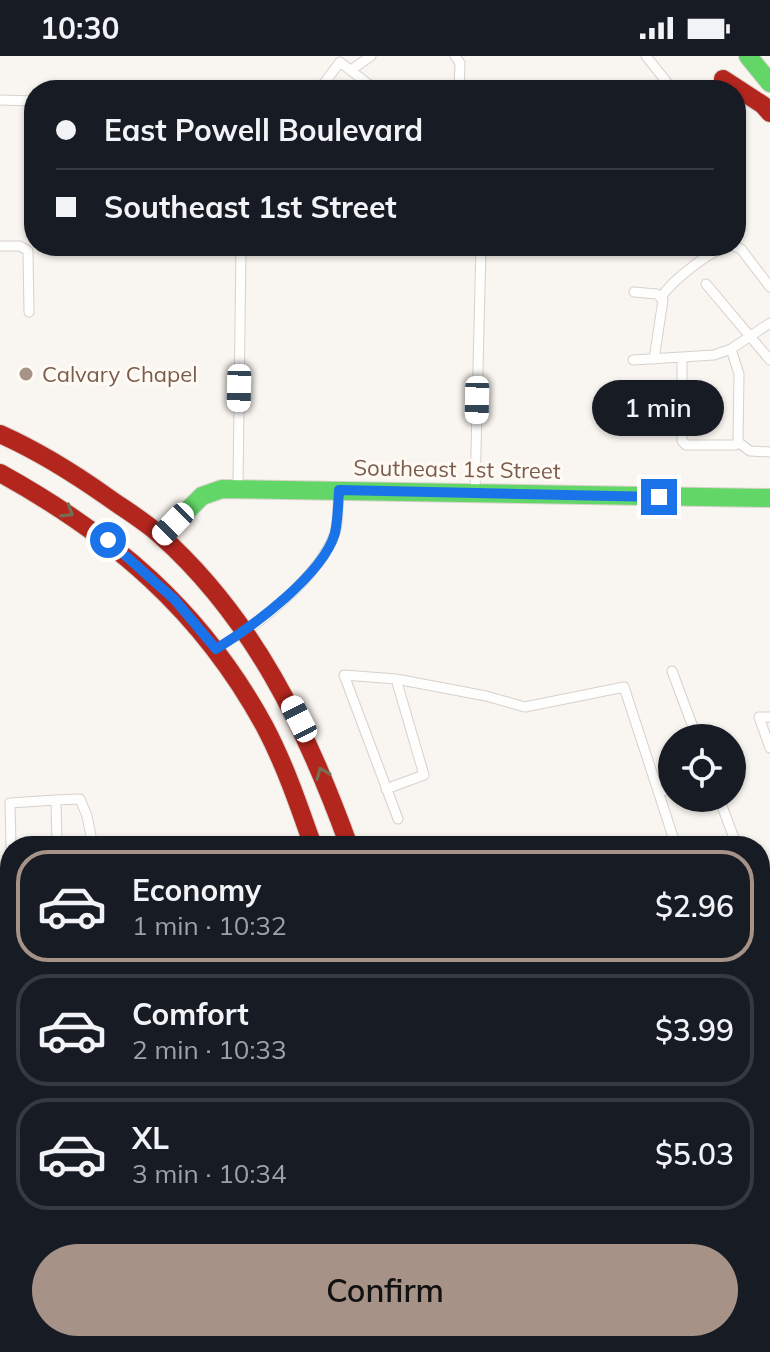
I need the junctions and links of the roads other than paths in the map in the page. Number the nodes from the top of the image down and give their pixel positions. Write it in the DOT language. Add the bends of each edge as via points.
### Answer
graph roads {
  1 [pos="371,56"];
  2 [pos="455,56"];
  3 [pos="646,56"];
  4 [pos="748,56"];
  5 [pos="351,70"];
  6 [pos="326,80"];
  7 [pos="364,80"];
  8 [pos="459,80"];
  9 [pos="665,80"];
  10 [pos="770,83"];
  11 [pos="746,94"];
  12 [pos="0,100"];
  13 [pos="24,101"];
  14 [pos="746,104"];
  15 [pos="766,121"];
  16 [pos="0,246"];
  17 [pos="24,248"];
  18 [pos="28,256"];
  19 [pos="241,256"];
  20 [pos="481,256"];
  21 [pos="711,256"];
  22 [pos="746,256"];
  23 [pos="706,284"];
  24 [pos="770,287"];
  25 [pos="634,292"];
  26 [pos="661,297"];
  27 [pos="29,312"];
  28 [pos="770,323"];
  29 [pos="750,337"];
  30 [pos="731,349"];
  31 [pos="682,358"];
  32 [pos="654,359"];
  33 [pos="633,360"];
  34 [pos="770,360"];
  35 [pos="0,434"];
  36 [pos="738,442"];
  37 [pos="770,452"];
  38 [pos="0,473"];
  39 [pos="238,489"];
  40 [pos="339,490"];
  41 [pos="475,492"];
  42 [pos="770,498"];
  43 [pos="162,536"];
  44 [pos="246,631"];
  45 [pos="216,649"];
  46 [pos="672,671"];
  47 [pos="396,679"];
  48 [pos="770,717"];
  49 [pos="692,724"];
  50 [pos="770,748"];
  51 [pos="386,789"];
  52 [pos="658,789"];
  53 [pos="56,800"];
  54 [pos="665,812"];
  55 [pos="724,812"];
  56 [pos="398,819"];
  57 [pos="11,836"];
  58 [pos="57,836"];
  59 [pos="91,836"];
  60 [pos="309,836"];
  61 [pos="345,836"];
  62 [pos="673,836"];
  63 [pos="733,836"];
  1 -- 5 [label="lane"];
  2 -- 8 [label="lane"];
  3 -- 9 [label="lane"];
  4 -- 10 [label="main road"];
  5 -- 6 [label="lane" via="340,62"];
  5 -- 7 [label="lane"];
  11 -- 15 [label="main road" via="763,105"];
  12 -- 13 [label="lane"];
  14 -- 15 [label="main road"];
  16 -- 17 [label="lane"];
  18 -- 27 [label="lane"];
  19 -- 39 [label="lane"];
  20 -- 41 [label="lane"];
  21 -- 26 [label="lane"];
  22 -- 24 [label="lane"];
  23 -- 29 [label="lane"];
  25 -- 26 [label="lane"];
  26 -- 32 [label="lane"];
  28 -- 29 [label="lane"];
  29 -- 30 [label="lane"];
  29 -- 34 [label="lane"];
  30 -- 31 [label="lane"];
  30 -- 36 [label="lane" via="739,374"];
  31 -- 32 [label="lane"];
  31 -- 36 [label="lane" via="682,441 729,446"];
  32 -- 33 [label="lane"];
  35 -- 43 [label="main road" via="70,470"];
  36 -- 37 [label="lane" via="750,451"];
  38 -- 45 [label="main road, one-way" via="88,524 129,555"];
  39 -- 40 [label="main road, Southeast 1st Street"];
  39 -- 43 [label="main road, Southeast 1st Street" via="202,496"];
  40 -- 41 [label="main road, Southeast 1st Street"];
  40 -- 44 [label="lane" via="334,537 319,560"];
  41 -- 42 [label="main road, Southeast 1st Street"];
  43 -- 44 [label="main road"];
  44 -- 45 [label="main road"];
  61 -- 44 [label="main road, one-way" via="308,738"];
  45 -- 60 [label="main road" via="266,729"];
  46 -- 49 [label="lane"];
  47 -- 51 [label="lane" via="424,775"];
  47 -- 51 [label="lane" via="344,675"];
  47 -- 52 [label="lane" via="525,707 624,687"];
  48 -- 50 [label="lane" via="759,717"];
  51 -- 56 [label="lane"];
  53 -- 57 [label="lane" via="10,803"];
  53 -- 58 [label="lane"];
  53 -- 59 [label="lane" via="80,799"];
  54 -- 62 [label="lane"];
  55 -- 63 [label="lane"];
}
